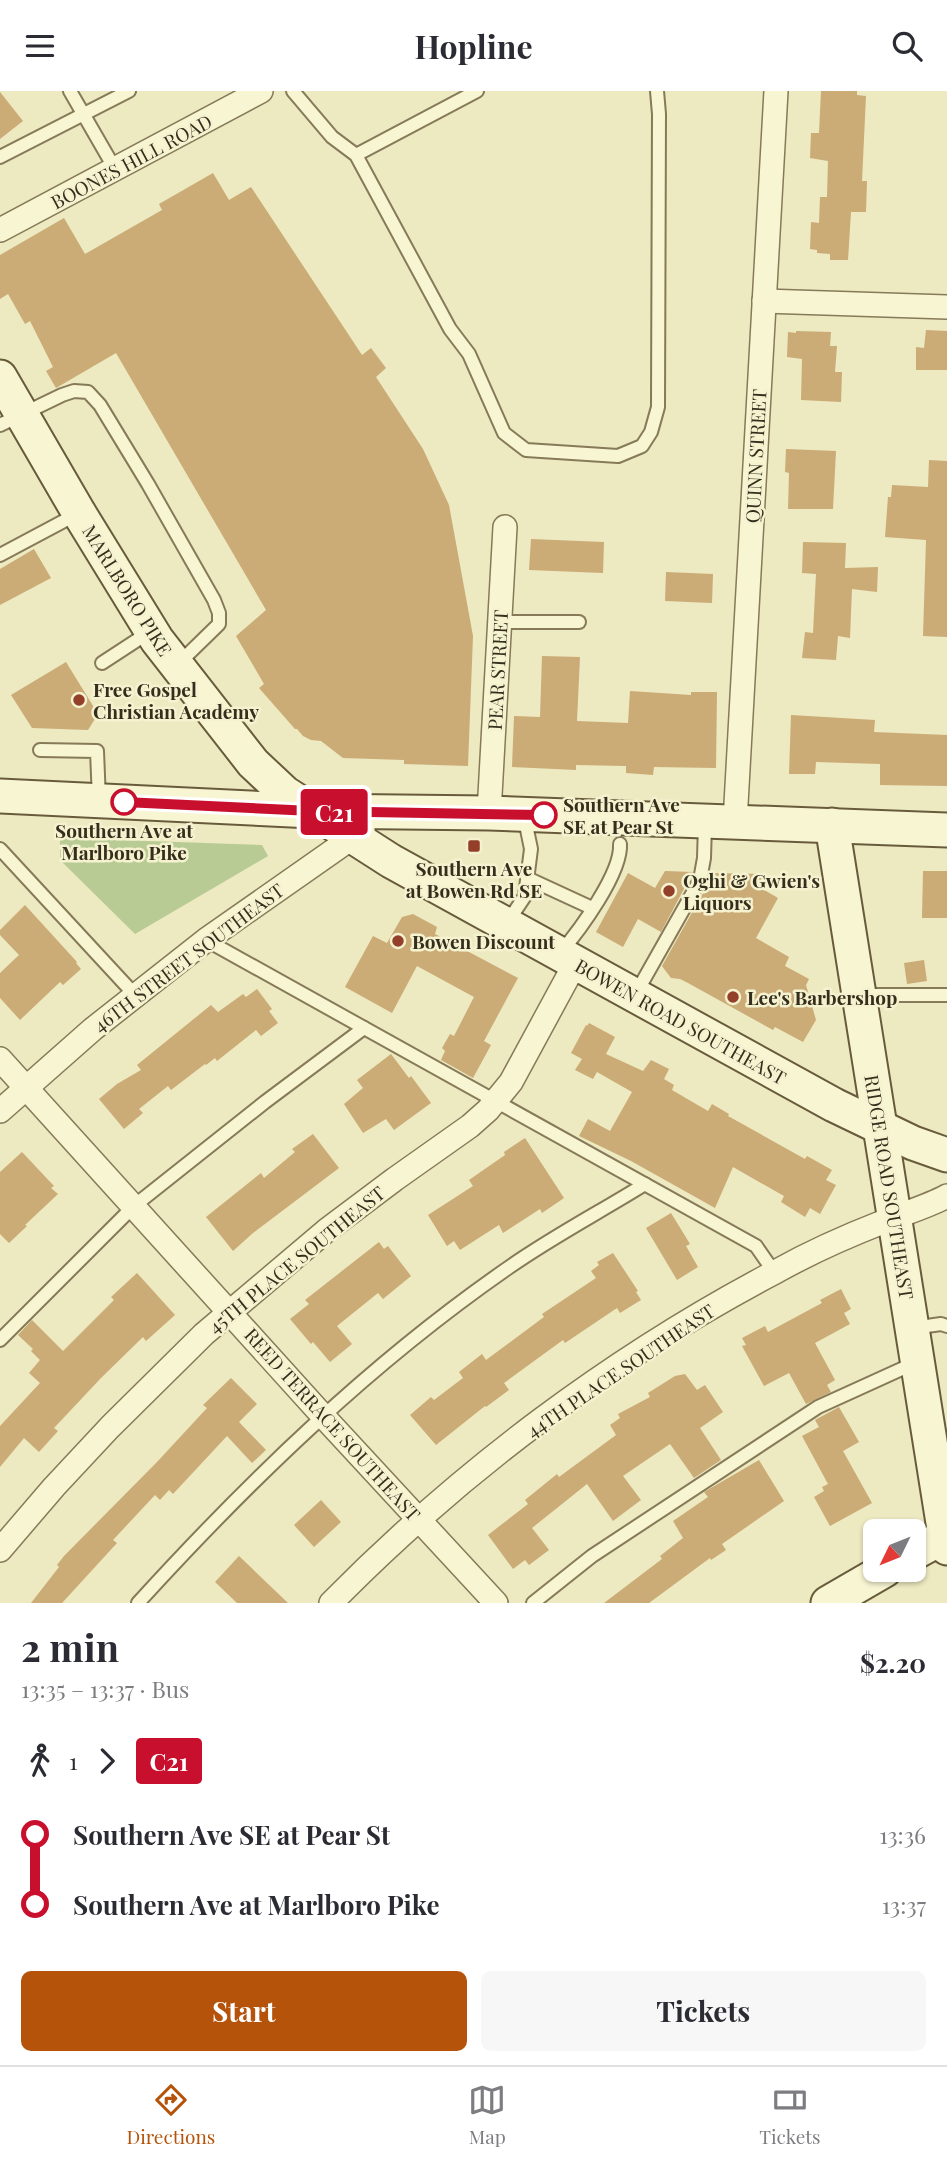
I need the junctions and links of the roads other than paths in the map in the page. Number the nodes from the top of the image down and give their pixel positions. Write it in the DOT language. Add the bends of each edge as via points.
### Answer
graph roads {
  1 [pos="70,91"];
  2 [pos="129,91"];
  3 [pos="261,91"];
  4 [pos="293,91"];
  5 [pos="477,91"];
  6 [pos="657,91"];
  7 [pos="776,91"];
  8 [pos="83,115"];
  9 [pos="356,155"];
  10 [pos="0,157"];
  11 [pos="115,169"];
  12 [pos="0,230"];
  13 [pos="764,300"];
  14 [pos="947,307"];
  15 [pos="0,377"];
  16 [pos="11,419"];
  17 [pos="79,513"];
  18 [pos="505,527"];
  19 [pos="0,555"];
  20 [pos="500,622"];
  21 [pos="579,622"];
  22 [pos="151,631"];
  23 [pos="102,663"];
  24 [pos="177,665"];
  25 [pos="40,750"];
  26 [pos="0,796"];
  27 [pos="99,801"];
  28 [pos="312,811"];
  29 [pos="384,813"];
  30 [pos="489,813"];
  31 [pos="524,814"];
  32 [pos="720,821"];
  33 [pos="832,825"];
  34 [pos="947,829"];
  35 [pos="354,837"];
  36 [pos="620,844"];
  37 [pos="0,849"];
  38 [pos="527,878"];
  39 [pos="592,908"];
  40 [pos="506,924"];
  41 [pos="206,940"];
  42 [pos="568,958"];
  43 [pos="135,995"];
  44 [pos="634,995"];
  45 [pos="860,995"];
  46 [pos="947,995"];
  47 [pos="364,1028"];
  48 [pos="0,1059"];
  49 [pos="25,1087"];
  50 [pos="497,1102"];
  51 [pos="0,1111"];
  52 [pos="881,1128"];
  53 [pos="947,1155"];
  54 [pos="645,1184"];
  55 [pos="947,1196"];
  56 [pos="134,1206"];
  57 [pos="895,1217"];
  58 [pos="774,1272"];
  59 [pos="230,1311"];
  60 [pos="947,1326"];
  61 [pos="912,1328"];
  62 [pos="0,1340"];
  63 [pos="918,1361"];
  64 [pos="323,1416"];
  65 [pos="419,1519"];
  66 [pos="946,1540"];
  67 [pos="926,1548"];
  68 [pos="0,1550"];
  69 [pos="864,1582"];
  70 [pos="138,1603"];
  71 [pos="331,1603"];
  72 [pos="496,1603"];
  73 [pos="533,1603"];
  74 [pos="828,1603"];
  1 -- 8 [label="lane"];
  2 -- 8 [label="lane"];
  3 -- 11 [label="street, BOONES HILL ROAD"];
  4 -- 9 [label="lane" via="332,137"];
  5 -- 9 [label="lane"];
  6 -- 9 [label="lane" via="658,407 642,446 618,456 526,450 504,433 468,354"];
  7 -- 13 [label="street, QUINN STREET"];
  8 -- 10 [label="lane"];
  8 -- 11 [label="lane"];
  11 -- 12 [label="street, BOONES HILL ROAD"];
  13 -- 14 [label="street"];
  13 -- 32 [label="street, QUINN STREET"];
  15 -- 16 [label="main road, MARLBORO PIKE"];
  16 -- 17 [label="main road, MARLBORO PIKE"];
  16 -- 24 [label="lane" via="74,391 88,393 100,405 219,613 219,624"];
  17 -- 19 [label="lane"];
  17 -- 22 [label="main road, MARLBORO PIKE"];
  18 -- 20 [label="street, PEAR STREET"];
  20 -- 21 [label="lane"];
  20 -- 30 [label="street, PEAR STREET"];
  22 -- 23 [label="lane"];
  22 -- 24 [label="main road, MARLBORO PIKE"];
  24 -- 28 [label="main road, MARLBORO PIKE" via="253,763"];
  25 -- 27 [label="lane" via="97,751"];
  26 -- 27 [label="main road"];
  27 -- 28 [label="main road"];
  28 -- 29 [label="main road"];
  28 -- 35 [label="main road, BOWEN ROAD SOUTHEAST"];
  29 -- 30 [label="main road"];
  29 -- 35 [label="street, 46TH STREET SOUTHEAST"];
  30 -- 31 [label="main road"];
  31 -- 32 [label="main road"];
  31 -- 38 [label="lane" via="531,849"];
  32 -- 33 [label="main road"];
  32 -- 44 [label="lane" via="700,880"];
  33 -- 34 [label="main road"];
  33 -- 45 [label="main road, RIDGE ROAD SOUTHEAST"];
  35 -- 40 [label="main road, BOWEN ROAD SOUTHEAST"];
  35 -- 41 [label="street, 46TH STREET SOUTHEAST"];
  36 -- 39 [label="lane" via="612,876"];
  37 -- 43 [label="lane"];
  38 -- 39 [label="lane"];
  38 -- 40 [label="lane" via="525,896"];
  39 -- 42 [label="lane"];
  40 -- 42 [label="main road, BOWEN ROAD SOUTHEAST"];
  41 -- 43 [label="street, 46TH STREET SOUTHEAST"];
  41 -- 47 [label="lane"];
  42 -- 44 [label="main road, BOWEN ROAD SOUTHEAST"];
  42 -- 50 [label="street, 45TH PLACE SOUTHEAST" via="511,1082"];
  43 -- 49 [label="street, 46TH STREET SOUTHEAST"];
  44 -- 52 [label="main road, BOWEN ROAD SOUTHEAST"];
  45 -- 46 [label="lane"];
  45 -- 52 [label="main road, RIDGE ROAD SOUTHEAST"];
  47 -- 50 [label="lane"];
  47 -- 56 [label="lane"];
  48 -- 49 [label="street, REED TERRACE SOUTHEAST"];
  49 -- 51 [label="street, 46TH STREET SOUTHEAST"];
  49 -- 56 [label="street, REED TERRACE SOUTHEAST"];
  50 -- 54 [label="lane"];
  50 -- 59 [label="street, 45TH PLACE SOUTHEAST" via="327,1230"];
  52 -- 53 [label="main road, BOWEN ROAD SOUTHEAST"];
  52 -- 57 [label="main road, RIDGE ROAD SOUTHEAST"];
  54 -- 58 [label="lane" via="756,1246"];
  54 -- 64 [label="lane" via="509,1267 388,1359"];
  55 -- 57 [label="street, 44TH PLACE SOUTHEAST"];
  56 -- 59 [label="street, REED TERRACE SOUTHEAST"];
  56 -- 62 [label="lane"];
  57 -- 58 [label="street, 44TH PLACE SOUTHEAST"];
  57 -- 61 [label="main road, RIDGE ROAD SOUTHEAST"];
  58 -- 65 [label="street, 44TH PLACE SOUTHEAST" via="573,1397"];
  59 -- 64 [label="street, REED TERRACE SOUTHEAST"];
  59 -- 68 [label="street, 45TH PLACE SOUTHEAST" via="100,1437"];
  60 -- 61 [label="lane"];
  61 -- 63 [label="main road, RIDGE ROAD SOUTHEAST"];
  63 -- 66 [label="main road, RIDGE ROAD SOUTHEAST"];
  63 -- 73 [label="lane" via="818,1407 592,1556"];
  64 -- 65 [label="street, REED TERRACE SOUTHEAST"];
  64 -- 70 [label="lane" via="195,1540"];
  65 -- 71 [label="street, 44TH PLACE SOUTHEAST"];
  65 -- 72 [label="street, REED TERRACE SOUTHEAST"];
  66 -- 67 [label="main road"];
  69 -- 74 [label="main road"];
}
